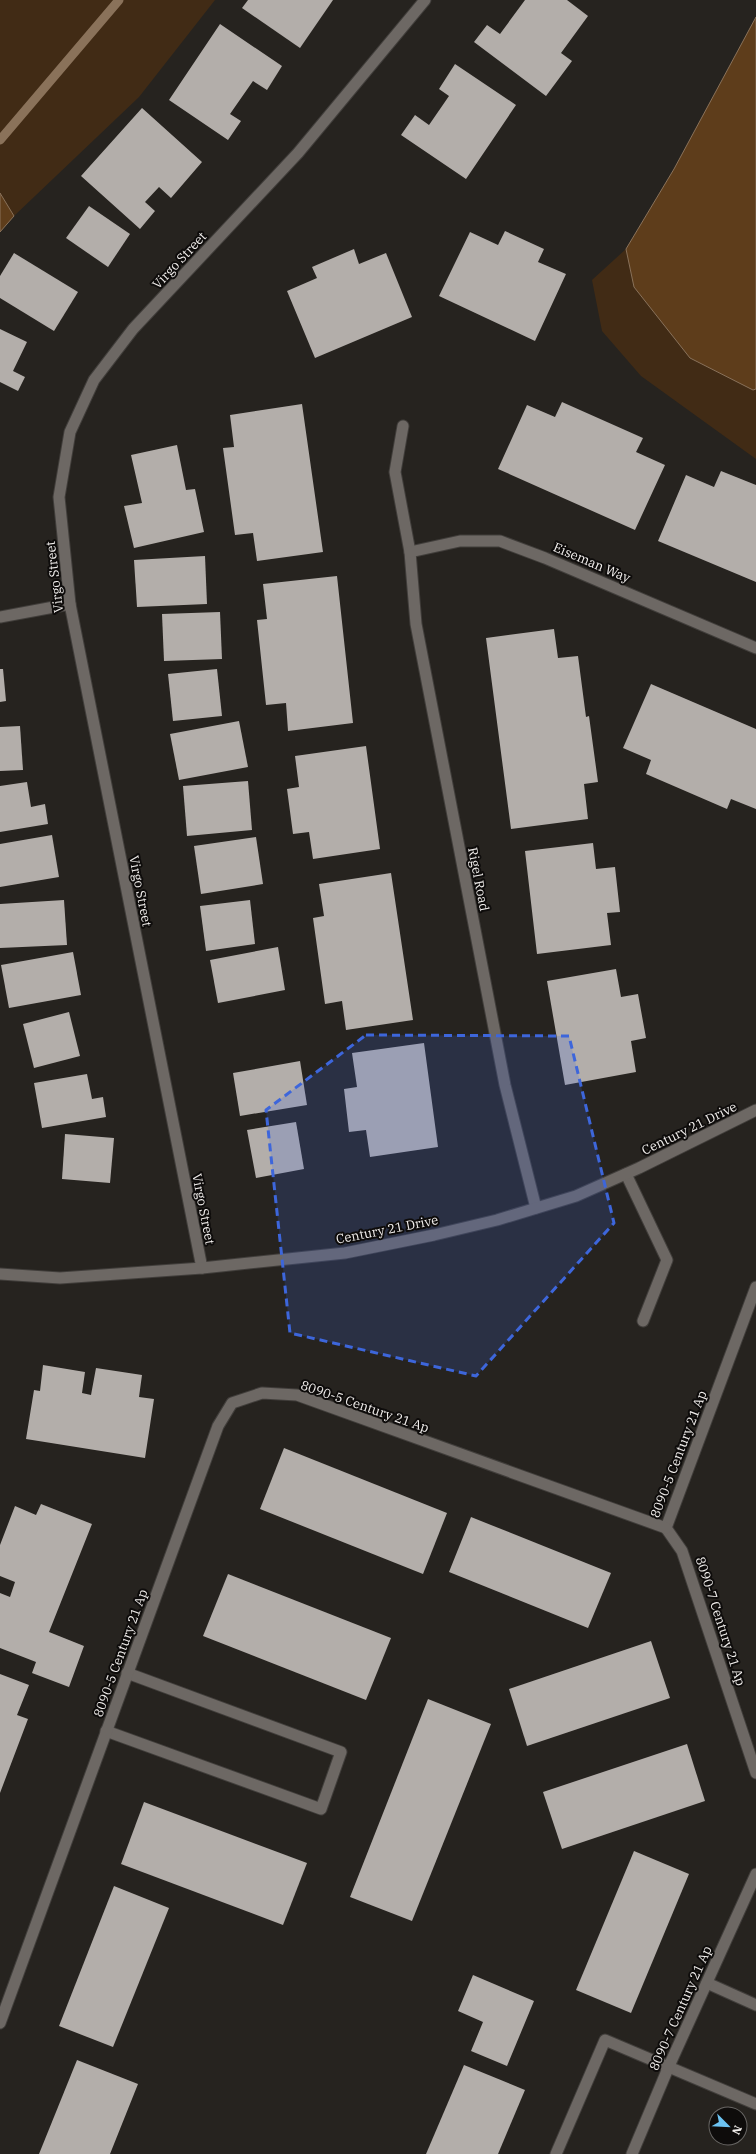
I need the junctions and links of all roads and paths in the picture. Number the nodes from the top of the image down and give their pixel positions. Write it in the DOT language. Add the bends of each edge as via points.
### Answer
graph roads {
  1 [pos="425,0"];
  2 [pos="403,426"];
  3 [pos="410,552"];
  4 [pos="70,604"];
  5 [pos="0,617"];
  6 [pos="756,648"];
  7 [pos="756,1110"];
  8 [pos="626,1174"];
  9 [pos="536,1208"];
  10 [pos="202,1268"];
  11 [pos="0,1274"];
  12 [pos="756,1287"];
  13 [pos="643,1321"];
  14 [pos="666,1528"];
  15 [pos="127,1673"];
  16 [pos="106,1732"];
  17 [pos="756,1773"];
  18 [pos="756,1874"];
  19 [pos="707,1983"];
  20 [pos="756,2005"];
  21 [pos="0,2023"];
  22 [pos="669,2066"];
  23 [pos="756,2104"];
  24 [pos="556,2154"];
  25 [pos="632,2154"];
  1 -- 4 [label="street, Virgo Street" via="298,153 133,329 94,380 70,432 59,498"];
  2 -- 3 [label="street, Rigel Road" via="395,472"];
  3 -- 6 [label="street, Eiseman Way" via="460,541 500,541"];
  3 -- 9 [label="street, Rigel Road" via="416,624 504,1085"];
  4 -- 5 [label="street"];
  4 -- 10 [label="street, Virgo Street"];
  7 -- 8 [label="street, Century 21 Drive"];
  8 -- 9 [label="street, Century 21 Drive" via="576,1196"];
  8 -- 13 [label="street" via="667,1260"];
  9 -- 10 [label="street, Century 21 Drive" via="434,1235 344,1253"];
  10 -- 11 [label="street, Century 21 Drive" via="60,1278"];
  12 -- 14 [label="street, 8090-5 Century 21 Ap"];
  14 -- 15 [label="street, 8090-5 Century 21 Ap" via="297,1396 262,1393 232,1403 218,1426"];
  14 -- 17 [label="street, 8090-7 Century 21 Ap" via="682,1550"];
  15 -- 16 [label="street, 8090-5 Century 21 Ap"];
  15 -- 16 [label="street" via="341,1752 339,1759 321,1809"];
  16 -- 21 [label="street, 8090-5 Century 21 Ap"];
  18 -- 19 [label="street, 8090-7 Century 21 Ap"];
  19 -- 20 [label="street"];
  19 -- 22 [label="street, 8090-7 Century 21 Ap"];
  22 -- 23 [label="street"];
  22 -- 24 [label="street" via="605,2040"];
  22 -- 25 [label="street, 8090-7 Century 21 Ap"];
}
